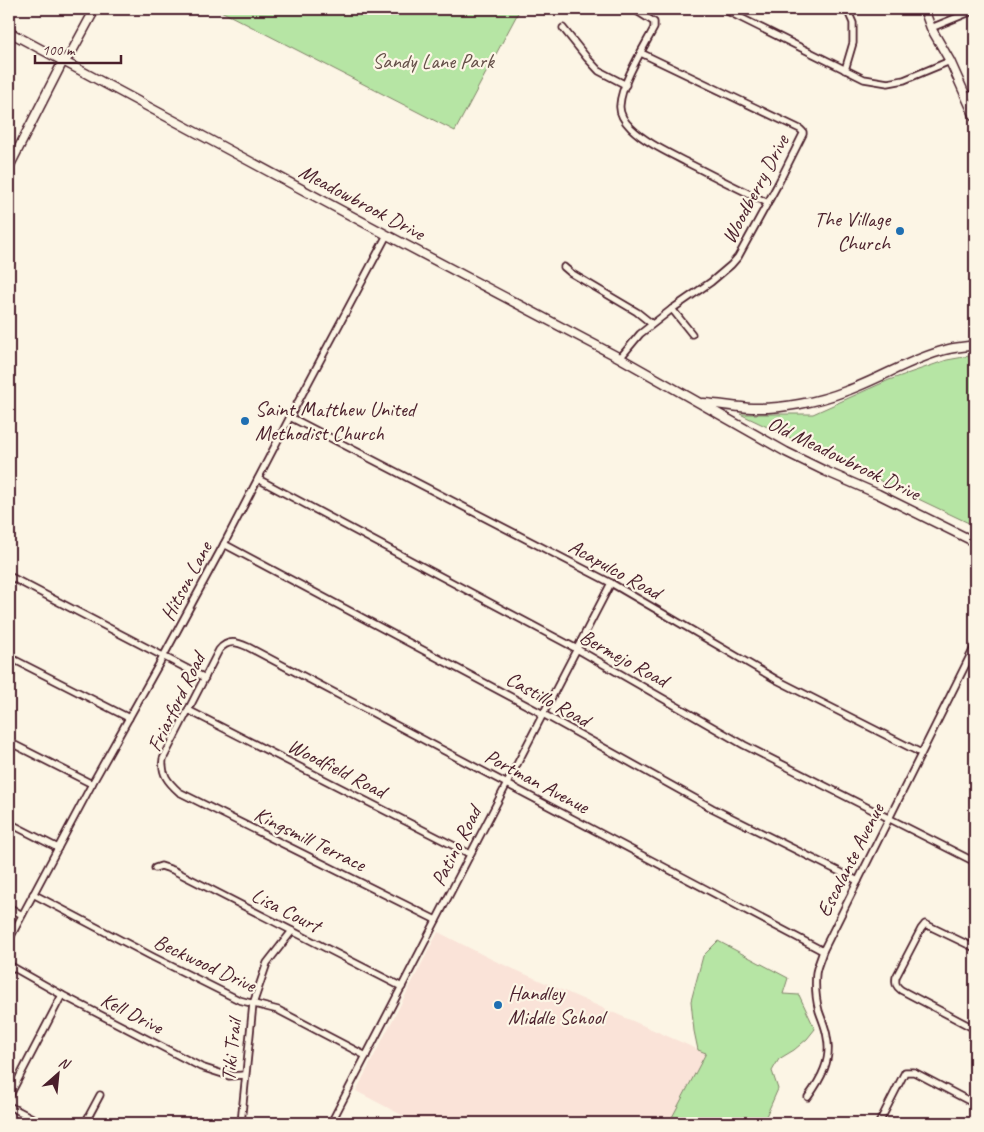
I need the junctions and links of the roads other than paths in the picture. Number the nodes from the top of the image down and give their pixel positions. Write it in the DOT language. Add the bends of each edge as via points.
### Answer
graph roads {
  1 [pos="95,9"];
  2 [pos="635,9"];
  3 [pos="723,9"];
  4 [pos="847,9"];
  5 [pos="924,9"];
  6 [pos="975,10"];
  7 [pos="563,28"];
  8 [pos="931,28"];
  9 [pos="9,32"];
  10 [pos="641,53"];
  11 [pos="63,61"];
  12 [pos="950,61"];
  13 [pos="844,70"];
  14 [pos="626,85"];
  15 [pos="975,93"];
  16 [pos="966,98"];
  17 [pos="975,117"];
  18 [pos="12,153"];
  19 [pos="9,167"];
  20 [pos="768,204"];
  21 [pos="387,235"];
  22 [pos="564,267"];
  23 [pos="672,309"];
  24 [pos="652,324"];
  25 [pos="692,334"];
  26 [pos="975,345"];
  27 [pos="620,358"];
  28 [pos="698,402"];
  29 [pos="290,417"];
  30 [pos="258,479"];
  31 [pos="975,542"];
  32 [pos="224,544"];
  33 [pos="9,576"];
  34 [pos="611,583"];
  35 [pos="234,643"];
  36 [pos="975,646"];
  37 [pos="576,649"];
  38 [pos="9,657"];
  39 [pos="163,657"];
  40 [pos="205,678"];
  41 [pos="188,710"];
  42 [pos="543,714"];
  43 [pos="129,718"];
  44 [pos="9,742"];
  45 [pos="921,754"];
  46 [pos="507,783"];
  47 [pos="92,784"];
  48 [pos="171,785"];
  49 [pos="889,818"];
  50 [pos="9,823"];
  51 [pos="58,848"];
  52 [pos="470,854"];
  53 [pos="975,862"];
  54 [pos="155,868"];
  55 [pos="858,881"];
  56 [pos="33,894"];
  57 [pos="9,907"];
  58 [pos="22,915"];
  59 [pos="436,920"];
  60 [pos="292,931"];
  61 [pos="9,940"];
  62 [pos="975,948"];
  63 [pos="823,951"];
  64 [pos="9,965"];
  65 [pos="402,987"];
  66 [pos="62,995"];
  67 [pos="253,1004"];
  68 [pos="975,1029"];
  69 [pos="366,1056"];
  70 [pos="245,1075"];
  71 [pos="100,1095"];
  72 [pos="9,1096"];
  73 [pos="808,1097"];
  74 [pos="975,1104"];
  75 [pos="9,1106"];
  76 [pos="42,1123"];
  77 [pos="85,1123"];
  78 [pos="240,1123"];
  79 [pos="331,1123"];
  80 [pos="879,1123"];
  1 -- 11 [label="main road" via="70,55"];
  2 -- 10 [label="street" via="654,22"];
  3 -- 13 [label="street"];
  4 -- 13 [label="street" via="853,23 853,43"];
  5 -- 8 [label="main road"];
  6 -- 8 [label="street"];
  7 -- 14 [label="street" via="599,71"];
  8 -- 12 [label="main road"];
  9 -- 11 [label="main road, Meadowbrook Drive"];
  10 -- 14 [label="street"];
  10 -- 20 [label="street, Woodberry Drive" via="803,132"];
  11 -- 18 [label="main road"];
  11 -- 21 [label="main road, Meadowbrook Drive"];
  12 -- 13 [label="street" via="904,80 888,83 864,79"];
  12 -- 16 [label="main road"];
  14 -- 20 [label="street" via="620,104 621,115 631,129 668,153"];
  15 -- 16 [label="street"];
  16 -- 17 [label="main road"];
  18 -- 19 [label="main road"];
  20 -- 23 [label="street, Woodberry Drive" via="731,265"];
  21 -- 27 [label="main road, Meadowbrook Drive"];
  21 -- 29 [label="street, Hitson Lane"];
  22 -- 24 [label="street"];
  23 -- 24 [label="street, Woodberry Drive"];
  23 -- 25 [label="street"];
  24 -- 27 [label="street, Woodberry Drive"];
  26 -- 28 [label="main road" via="929,355 852,389 815,401 754,408"];
  27 -- 28 [label="main road, Meadowbrook Drive"];
  28 -- 31 [label="main road, Old Meadowbrook Drive" via="817,468"];
  29 -- 30 [label="street, Hitson Lane"];
  29 -- 34 [label="street, Acapulco Road"];
  30 -- 32 [label="street, Hitson Lane"];
  30 -- 37 [label="street, Bermejo Road"];
  32 -- 39 [label="street, Hitson Lane"];
  32 -- 42 [label="street, Castillo Road"];
  33 -- 39 [label="street"];
  34 -- 37 [label="street, Patino Road"];
  34 -- 45 [label="street, Acapulco Road" via="777,680"];
  35 -- 40 [label="street, Friarford Road" via="223,645"];
  35 -- 46 [label="street, Portman Avenue" via="248,647"];
  36 -- 45 [label="street, Escalante Avenue"];
  37 -- 42 [label="street, Patino Road"];
  37 -- 49 [label="street, Bermejo Road" via="744,744"];
  38 -- 43 [label="street"];
  39 -- 40 [label="street"];
  39 -- 43 [label="street, Hitson Lane"];
  40 -- 41 [label="street, Friarford Road"];
  41 -- 48 [label="street, Friarford Road" via="163,760 165,777"];
  41 -- 52 [label="street, Woodfield Road"];
  42 -- 46 [label="street, Patino Road"];
  42 -- 55 [label="street, Castillo Road" via="712,808"];
  43 -- 47 [label="street, Hitson Lane"];
  44 -- 47 [label="street"];
  45 -- 49 [label="street, Escalante Avenue"];
  46 -- 52 [label="street, Patino Road"];
  46 -- 63 [label="street, Portman Avenue"];
  47 -- 51 [label="street, Hitson Lane"];
  48 -- 59 [label="street, Kingsmill Terrace" via="178,792"];
  49 -- 53 [label="street, Bermejo Road"];
  49 -- 55 [label="street, Escalante Avenue"];
  50 -- 51 [label="street"];
  51 -- 56 [label="street, Hitson Lane"];
  52 -- 59 [label="street, Patino Road"];
  54 -- 60 [label="street, Lisa Court" via="161,866 173,870"];
  55 -- 63 [label="street, Escalante Avenue"];
  56 -- 58 [label="street, Hitson Lane"];
  56 -- 67 [label="street, Beckwood Drive" via="154,958"];
  57 -- 58 [label="street"];
  58 -- 61 [label="street, Hitson Lane"];
  59 -- 65 [label="street, Patino Road"];
  60 -- 65 [label="street, Lisa Court"];
  60 -- 67 [label="street, Tiki Trail" via="267,963"];
  62 -- 68 [label="street" via="925,924 895,982 901,990"];
  63 -- 73 [label="street, Escalante Avenue" via="816,972 816,988 818,1008 828,1038 828,1054 819,1082"];
  64 -- 66 [label="street, Kell Drive"];
  65 -- 69 [label="street, Patino Road"];
  66 -- 70 [label="street, Kell Drive" via="202,1067 229,1076"];
  66 -- 72 [label="street"];
  67 -- 69 [label="street, Beckwood Drive" via="278,1010"];
  67 -- 70 [label="street, Tiki Trail"];
  69 -- 79 [label="street, Patino Road"];
  70 -- 78 [label="street, Tiki Trail"];
  71 -- 77 [label="street"];
  74 -- 80 [label="street" via="914,1072 905,1072"];
  75 -- 76 [label="street"];
}
